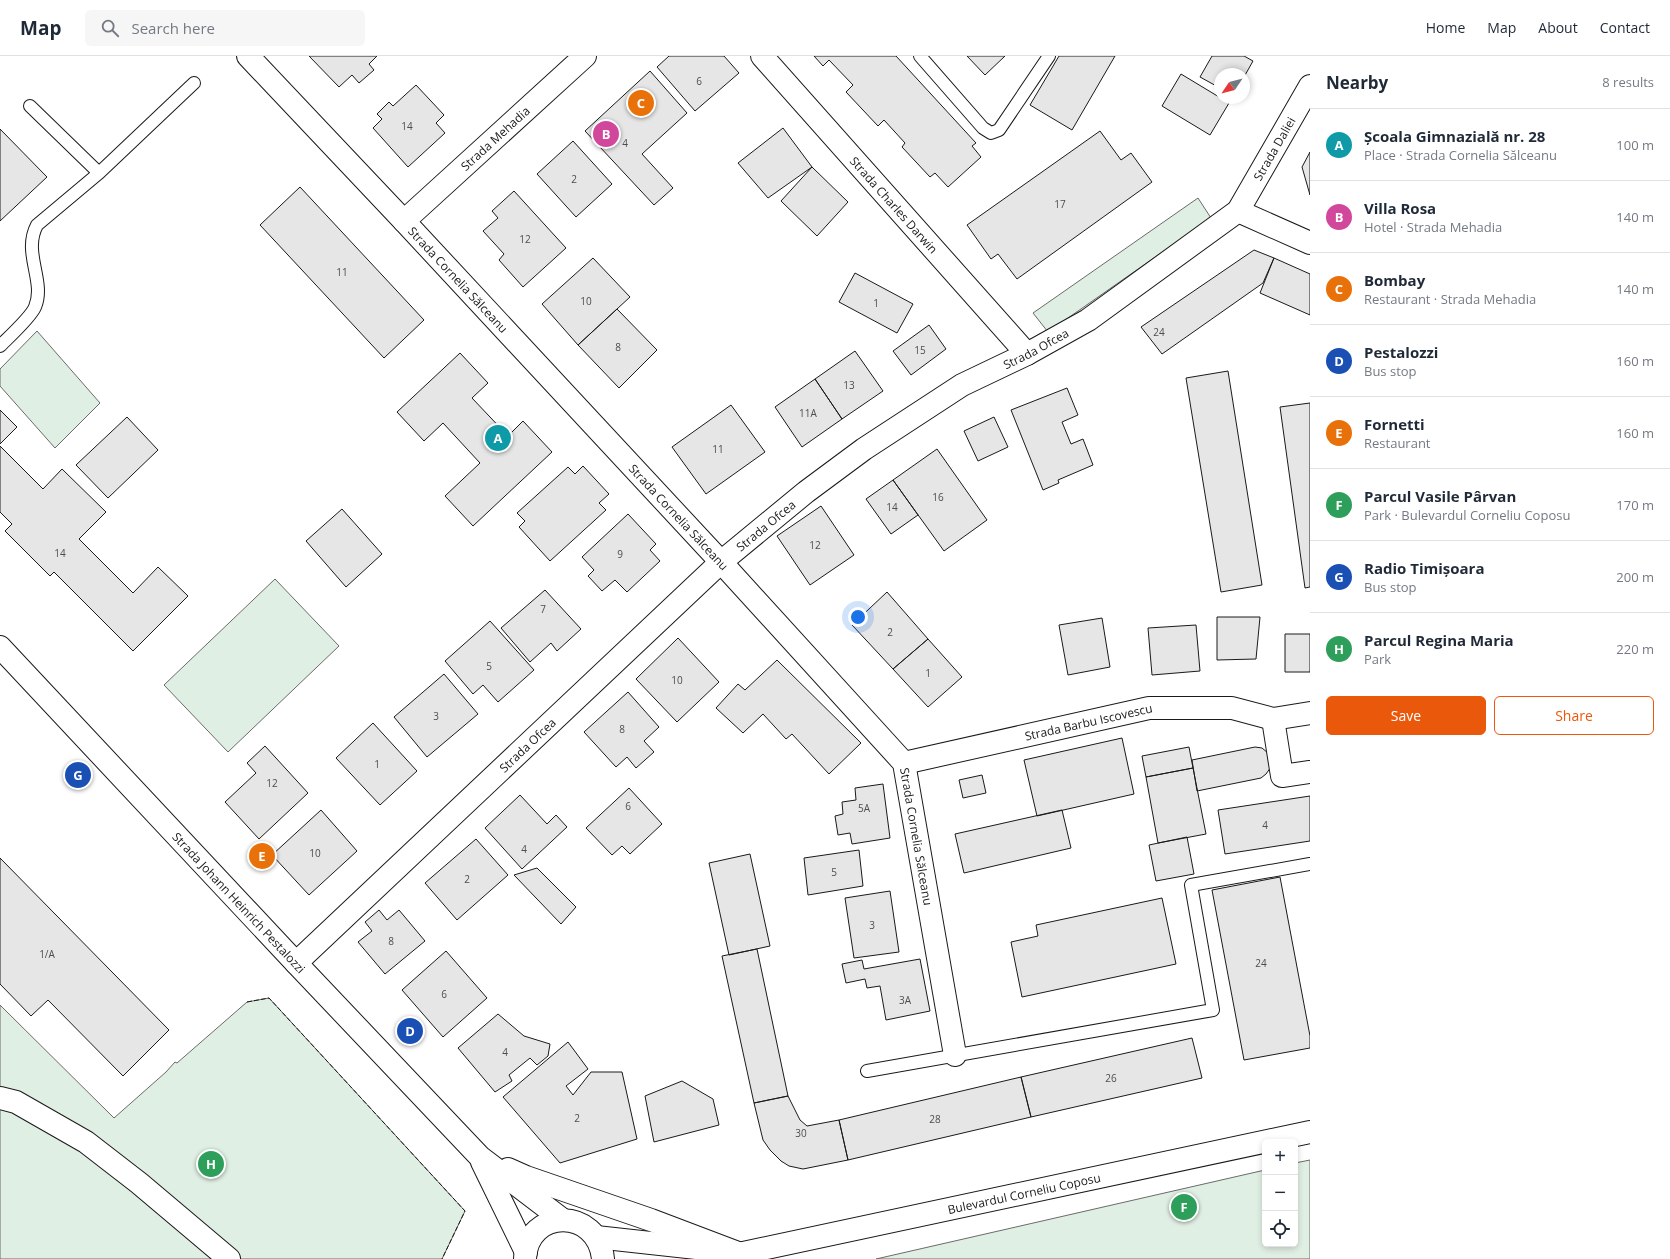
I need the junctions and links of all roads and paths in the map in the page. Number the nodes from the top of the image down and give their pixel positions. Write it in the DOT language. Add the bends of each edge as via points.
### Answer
graph roads {
  1 [pos="248,56"];
  2 [pos="585,56"];
  3 [pos="762,56"];
  4 [pos="920,56"];
  5 [pos="1049,56"];
  6 [pos="194,83"];
  7 [pos="1310,86"];
  8 [pos="30,106"];
  9 [pos="99,173"];
  10 [pos="1238,211"];
  11 [pos="404,221"];
  12 [pos="1310,243"];
  13 [pos="0,346"];
  14 [pos="1027,354"];
  15 [pos="721,562"];
  16 [pos="0,647"];
  17 [pos="1310,714"];
  18 [pos="1273,719"];
  19 [pos="904,763"];
  20 [pos="1310,772"];
  21 [pos="1310,864"];
  22 [pos="296,963"];
  23 [pos="955,1056"];
  24 [pos="867,1071"];
  25 [pos="0,1098"];
  26 [pos="1310,1132"];
  27 [pos="480,1157"];
  28 [pos="563,1220"];
  29 [pos="596,1237"];
  30 [pos="526,1256"];
  31 [pos="733,1256"];
  32 [pos="229,1259"];
  33 [pos="603,1259"];
  34 [pos="715,1259"];
  1 -- 11 [label="street, Strada Cornelia Sălceanu"];
  2 -- 11 [label="street, Strada Mehadia"];
  3 -- 14 [label="street, Strada Charles Darwin"];
  4 -- 5 [label="lane" via="983,128 991,132 999,130"];
  6 -- 9 [label="lane"];
  7 -- 10 [label="street, Strada Daliei"];
  8 -- 9 [label="lane"];
  9 -- 13 [label="lane" via="37,225 32,234 31,246 37,283 35,307"];
  10 -- 12 [label="street"];
  10 -- 14 [label="street, Strada Ofcea" via="1088,320"];
  11 -- 15 [label="street, Strada Cornelia Sălceanu"];
  14 -- 15 [label="street, Strada Ofcea" via="962,385 864,450 806,492"];
  15 -- 19 [label="street, Strada Cornelia Sălceanu"];
  15 -- 22 [label="street, Strada Ofcea"];
  16 -- 22 [label="street, Strada Johann Heinrich Pestalozzi"];
  17 -- 18 [label="street, Strada Barbu Iscovescu"];
  18 -- 19 [label="street, Strada Barbu Iscovescu" via="1232,708 1149,708"];
  18 -- 20 [label="street" via="1282,776"];
  19 -- 23 [label="street, Strada Cornelia Sălceanu"];
  21 -- 23 [label="lane" via="1191,885 1213,1010"];
  22 -- 27 [label="street, Strada Johann Heinrich Pestalozzi"];
  23 -- 24 [label="lane"];
  25 -- 32 [label="street" via="16,1102 86,1142"];
  26 -- 31 [label="street, Bulevardul Corneliu Coposu"];
  27 -- 28 [label="street, Strada Johann Heinrich Pestalozzi"];
  27 -- 30 [label="street, Strada Johann Heinrich Pestalozzi"];
  27 -- 31 [label="street" via="526,1177 651,1220"];
  28 -- 29 [label="street" via="582,1224"];
  28 -- 30 [label="street" via="548,1224 535,1233 529,1242"];
  29 -- 31 [label="street, Bulevardul Corneliu Coposu"];
  29 -- 33 [label="street" via="602,1247"];
  31 -- 34 [label="street, Bulevardul Corneliu Coposu"];
}
